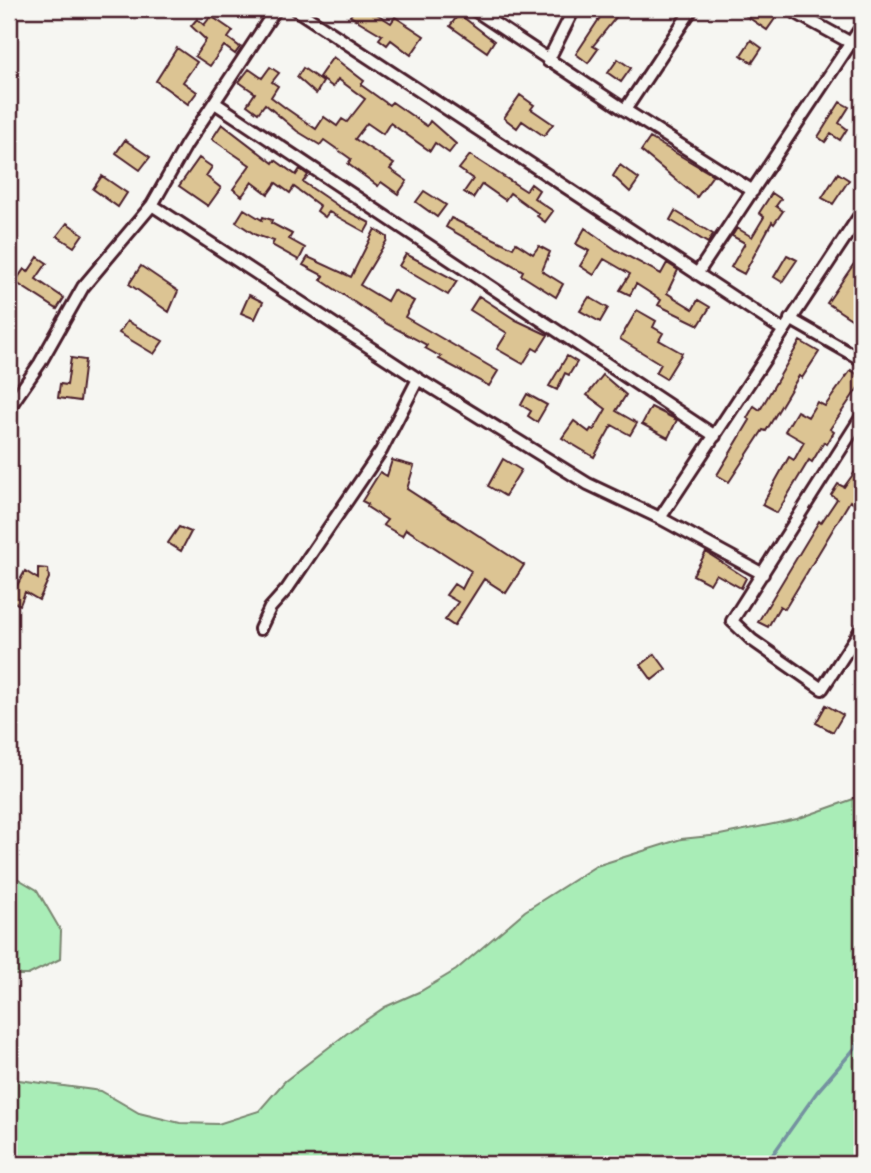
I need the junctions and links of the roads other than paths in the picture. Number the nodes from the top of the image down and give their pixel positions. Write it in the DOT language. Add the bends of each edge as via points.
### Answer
graph roads {
  1 [pos="276,9"];
  2 [pos="295,9"];
  3 [pos="472,9"];
  4 [pos="574,9"];
  5 [pos="692,9"];
  6 [pos="789,9"];
  7 [pos="862,26"];
  8 [pos="851,43"];
  9 [pos="548,61"];
  10 [pos="215,103"];
  11 [pos="625,110"];
  12 [pos="753,191"];
  13 [pos="152,205"];
  14 [pos="862,212"];
  15 [pos="697,274"];
  16 [pos="790,319"];
  17 [pos="783,330"];
  18 [pos="862,360"];
  19 [pos="418,379"];
  20 [pos="9,408"];
  21 [pos="862,416"];
  22 [pos="715,436"];
  23 [pos="660,518"];
  24 [pos="763,574"];
  25 [pos="862,628"];
  26 [pos="260,629"];
  1 -- 10 [label="street"];
  2 -- 15 [label="street"];
  3 -- 9 [label="street"];
  4 -- 9 [label="street"];
  5 -- 11 [label="street"];
  6 -- 8 [label="street"];
  7 -- 8 [label="street"];
  8 -- 12 [label="street"];
  9 -- 11 [label="street"];
  10 -- 13 [label="street"];
  10 -- 22 [label="street"];
  11 -- 12 [label="street"];
  12 -- 15 [label="street"];
  13 -- 19 [label="street"];
  13 -- 20 [label="street" via="83,287"];
  14 -- 16 [label="street"];
  15 -- 17 [label="street"];
  16 -- 17 [label="street"];
  16 -- 18 [label="street"];
  17 -- 22 [label="street"];
  19 -- 23 [label="street" via="609,497"];
  19 -- 26 [label="street" via="381,451 270,608"];
  21 -- 24 [label="street"];
  22 -- 23 [label="street"];
  23 -- 24 [label="street"];
  24 -- 25 [label="street" via="733,624 818,688 824,688"];
}
